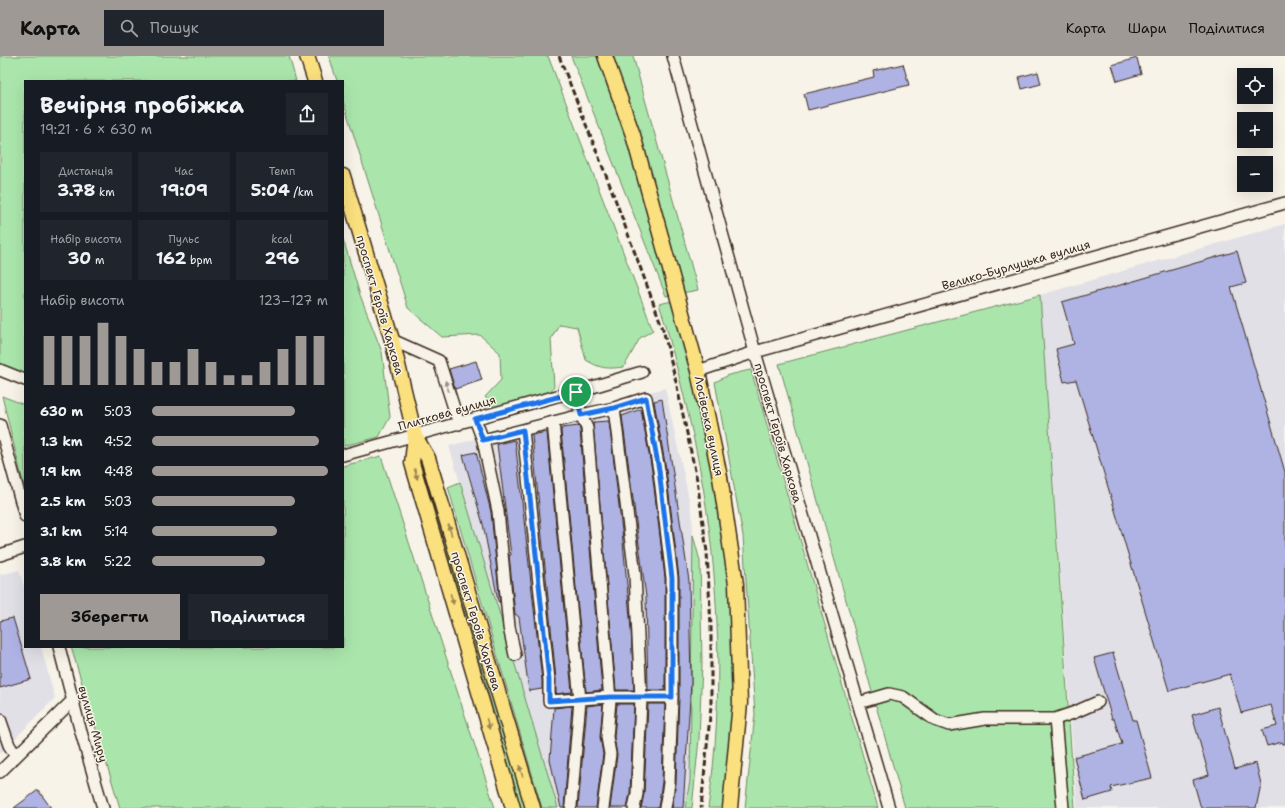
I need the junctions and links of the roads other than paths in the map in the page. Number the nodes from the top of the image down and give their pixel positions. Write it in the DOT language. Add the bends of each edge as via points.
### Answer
graph roads {
  1 [pos="307,56"];
  2 [pos="606,56"];
  3 [pos="673,56"];
  4 [pos="315,80"];
  5 [pos="344,179"];
  6 [pos="1285,203"];
  7 [pos="392,340"];
  8 [pos="755,352"];
  9 [pos="0,370"];
  10 [pos="698,371"];
  11 [pos="642,372"];
  12 [pos="24,380"];
  13 [pos="576,392"];
  14 [pos="614,408"];
  15 [pos="581,415"];
  16 [pos="475,419"];
  17 [pos="553,422"];
  18 [pos="459,424"];
  19 [pos="0,425"];
  20 [pos="523,430"];
  21 [pos="415,436"];
  22 [pos="483,440"];
  23 [pos="344,455"];
  24 [pos="24,512"];
  25 [pos="24,547"];
  26 [pos="0,555"];
  27 [pos="59,648"];
  28 [pos="515,655"];
  29 [pos="610,697"];
  30 [pos="672,697"];
  31 [pos="641,698"];
  32 [pos="72,700"];
  33 [pos="580,700"];
  34 [pos="1098,702"];
  35 [pos="858,703"];
  36 [pos="0,719"];
  37 [pos="1055,719"];
  38 [pos="16,756"];
  39 [pos="0,772"];
  40 [pos="571,806"];
  41 [pos="103,808"];
  42 [pos="513,808"];
  43 [pos="533,808"];
  44 [pos="603,808"];
  45 [pos="634,808"];
  46 [pos="665,808"];
  47 [pos="730,808"];
  48 [pos="889,808"];
  49 [pos="1063,808"];
  1 -- 4 [label="main road"];
  2 -- 10 [label="main road, Лосівська вулиця" via="633,135"];
  3 -- 8 [label="street, проспект Героїв Харкова"];
  5 -- 7 [label="main road, проспект Героїв Харкова"];
  6 -- 8 [label="street, Велико-Бурлуцька вулиця"];
  18 -- 7 [label="street, one-way" via="439,361"];
  7 -- 21 [label="main road, проспект Героїв Харкова"];
  8 -- 10 [label="street"];
  8 -- 35 [label="street, проспект Героїв Харкова"];
  9 -- 12 [label="street"];
  10 -- 47 [label="main road, Лосівська вулиця" via="720,477 736,584 740,702"];
  11 -- 13 [label="street, Плиткова вулиця"];
  13 -- 15 [label="street"];
  13 -- 16 [label="street, Плиткова вулиця"];
  14 -- 15 [label="street"];
  14 -- 30 [label="street" via="646,398 659,470 672,578"];
  14 -- 31 [label="street" via="634,575"];
  15 -- 17 [label="street"];
  15 -- 29 [label="street" via="586,428"];
  16 -- 18 [label="street, Плиткова вулиця"];
  16 -- 22 [label="street"];
  17 -- 20 [label="street"];
  17 -- 33 [label="street"];
  18 -- 21 [label="street, Плиткова вулиця"];
  19 -- 24 [label="street"];
  20 -- 22 [label="street"];
  20 -- 33 [label="street" via="549,680 549,701"];
  21 -- 23 [label="street, Плиткова вулиця"];
  21 -- 42 [label="main road, проспект Героїв Харкова, one-way" via="412,462"];
  43 -- 21 [label="main road, проспект Героїв Харкова, one-way" via="428,458"];
  22 -- 28 [label="street" via="498,511 509,627"];
  25 -- 26 [label="street"];
  27 -- 32 [label="street, вулиця Миру"];
  29 -- 31 [label="street"];
  29 -- 33 [label="street"];
  29 -- 44 [label="street" via="607,737 610,754"];
  30 -- 31 [label="street"];
  30 -- 46 [label="street" via="669,783"];
  31 -- 45 [label="street" via="637,794"];
  32 -- 38 [label="street"];
  32 -- 41 [label="street, вулиця Миру"];
  33 -- 40 [label="street"];
  34 -- 37 [label="street"];
  35 -- 37 [label="street" via="889,694 903,697 935,720 949,725 985,719"];
  35 -- 48 [label="street, проспект Героїв Харкова"];
  36 -- 38 [label="street" via="8,745"];
  37 -- 49 [label="street"];
  38 -- 39 [label="street"];
}
